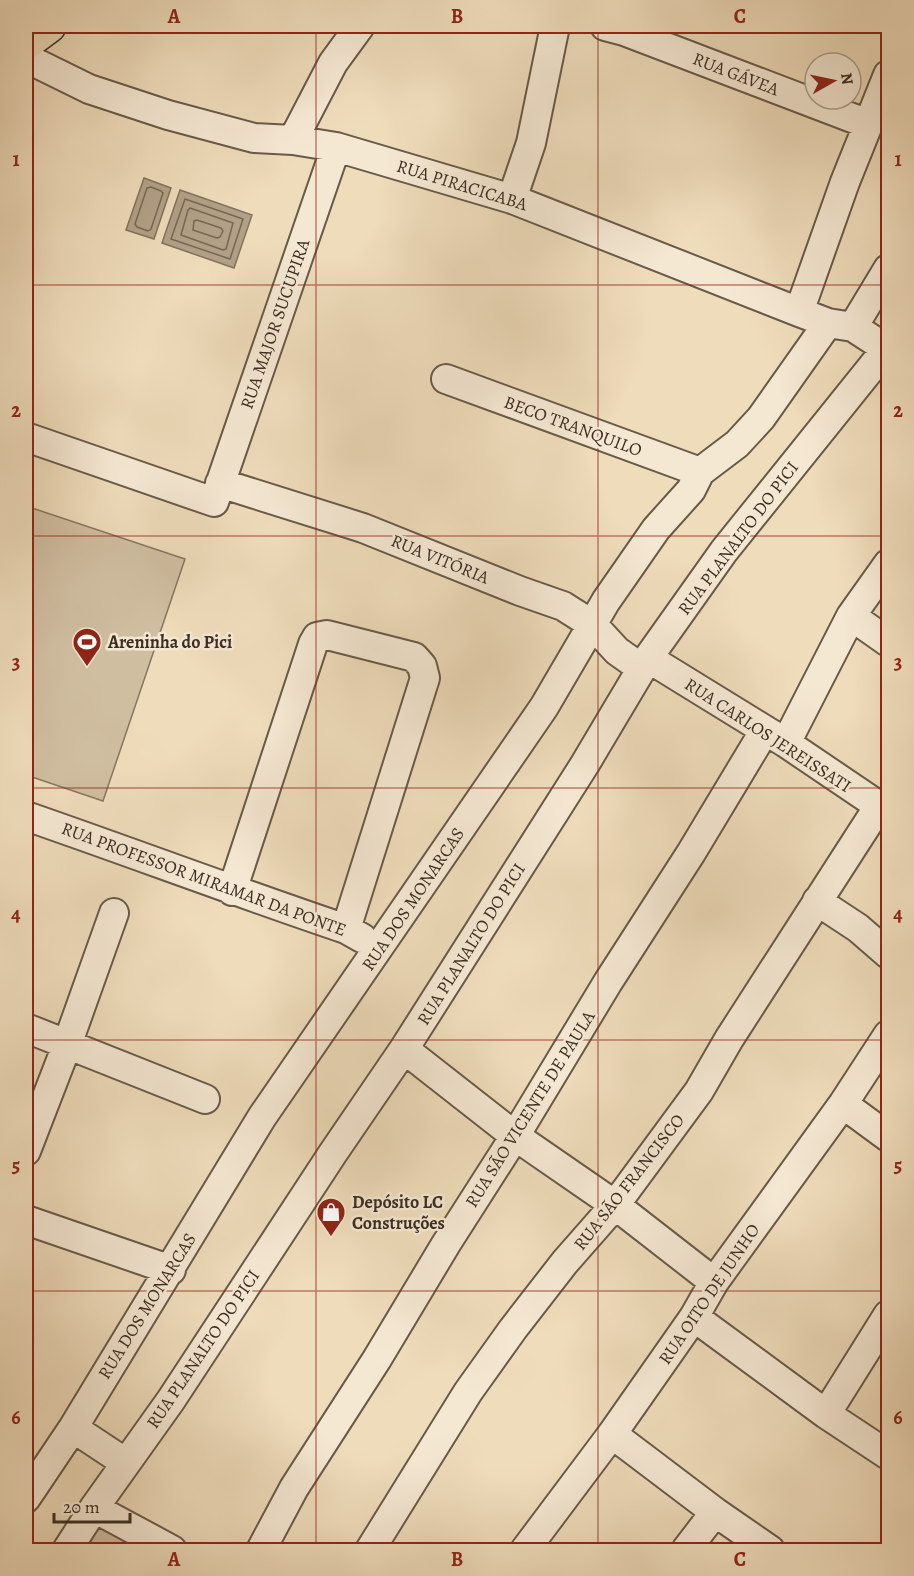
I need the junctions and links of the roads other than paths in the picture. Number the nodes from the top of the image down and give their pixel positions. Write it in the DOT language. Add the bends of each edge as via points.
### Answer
graph roads {
  1 [pos="49,26"];
  2 [pos="360,26"];
  3 [pos="555,26"];
  4 [pos="605,26"];
  5 [pos="26,43"];
  6 [pos="26,58"];
  7 [pos="888,75"];
  8 [pos="868,124"];
  9 [pos="293,140"];
  10 [pos="336,147"];
  11 [pos="512,199"];
  12 [pos="888,269"];
  13 [pos="799,312"];
  14 [pos="840,325"];
  15 [pos="888,348"];
  16 [pos="446,379"];
  17 [pos="26,437"];
  18 [pos="700,472"];
  19 [pos="217,492"];
  20 [pos="888,564"];
  21 [pos="850,616"];
  22 [pos="593,624"];
  23 [pos="888,642"];
  24 [pos="644,663"];
  25 [pos="776,736"];
  26 [pos="884,809"];
  27 [pos="26,816"];
  28 [pos="232,891"];
  29 [pos="817,901"];
  30 [pos="114,913"];
  31 [pos="346,929"];
  32 [pos="380,947"];
  33 [pos="888,954"];
  34 [pos="26,1028"];
  35 [pos="888,1035"];
  36 [pos="67,1045"];
  37 [pos="404,1049"];
  38 [pos="205,1099"];
  39 [pos="843,1104"];
  40 [pos="515,1136"];
  41 [pos="888,1137"];
  42 [pos="26,1151"];
  43 [pos="615,1205"];
  44 [pos="26,1220"];
  45 [pos="171,1270"];
  46 [pos="714,1282"];
  47 [pos="888,1315"];
  48 [pos="694,1317"];
  49 [pos="826,1414"];
  50 [pos="73,1428"];
  51 [pos="612,1434"];
  52 [pos="888,1455"];
  53 [pos="126,1463"];
  54 [pos="26,1498"];
  55 [pos="94,1508"];
  56 [pos="715,1512"];
  57 [pos="67,1551"];
  58 [pos="172,1551"];
  59 [pos="261,1551"];
  60 [pos="370,1551"];
  61 [pos="525,1551"];
  62 [pos="686,1551"];
  63 [pos="770,1551"];
  1 -- 5 [label="main road"];
  2 -- 9 [label="street" via="333,63"];
  3 -- 11 [label="street" via="531,143"];
  4 -- 8 [label="street, RUA GÁVEA"];
  6 -- 9 [label="street, RUA PIRACICABA" via="89,90 158,112 254,138"];
  7 -- 8 [label="street"];
  8 -- 13 [label="street"];
  9 -- 10 [label="street, RUA PIRACICABA"];
  10 -- 11 [label="street, RUA PIRACICABA"];
  10 -- 19 [label="street, RUA MAJOR SUCUPIRA"];
  11 -- 13 [label="street, RUA PIRACICABA"];
  12 -- 14 [label="street, RUA DOS MONARCAS"];
  13 -- 14 [label="street, RUA PIRACICABA"];
  14 -- 15 [label="street, RUA PIRACICABA"];
  14 -- 18 [label="street, RUA DOS MONARCAS" via="737,444"];
  15 -- 24 [label="street, RUA PLANALTO DO PICI" via="724,551"];
  16 -- 18 [label="street, BECO TRANQUILO"];
  17 -- 19 [label="street, RUA VITÓRIA"];
  18 -- 22 [label="street, RUA DOS MONARCAS" via="691,490 656,530"];
  19 -- 22 [label="street, RUA VITÓRIA" via="363,528 562,606"];
  20 -- 21 [label="street, RUA SÃO VICENTE DE PAULA"];
  21 -- 23 [label="street"];
  21 -- 25 [label="street, RUA SÃO VICENTE DE PAULA"];
  22 -- 24 [label="street, RUA VITÓRIA" via="617,651"];
  22 -- 32 [label="street, RUA DOS MONARCAS" via="544,707"];
  24 -- 25 [label="street, RUA CARLOS JEREISSATI"];
  24 -- 37 [label="street, RUA PLANALTO DO PICI" via="585,765"];
  25 -- 26 [label="street, RUA CARLOS JEREISSATI"];
  25 -- 40 [label="street, RUA SÃO VICENTE DE PAULA" via="692,853"];
  26 -- 29 [label="street, RUA SÃO FRANCISCO"];
  27 -- 28 [label="street, RUA PROFESSOR MIRAMAR DA PONTE"];
  28 -- 31 [label="street, RUA PROFESSOR MIRAMAR DA PONTE"];
  28 -- 31 [label="street" via="317,637 327,635 414,657 425,678"];
  29 -- 33 [label="street"];
  29 -- 43 [label="street, RUA SÃO FRANCISCO" via="699,1091"];
  30 -- 36 [label="street"];
  31 -- 32 [label="street, RUA PROFESSOR MIRAMAR DA PONTE"];
  32 -- 45 [label="street, RUA DOS MONARCAS" via="262,1117"];
  34 -- 36 [label="street"];
  35 -- 39 [label="street, RUA OITO DE JUNHO"];
  36 -- 38 [label="street"];
  36 -- 42 [label="street"];
  37 -- 40 [label="street"];
  37 -- 53 [label="street, RUA PLANALTO DO PICI"];
  39 -- 41 [label="street"];
  39 -- 46 [label="street, RUA OITO DE JUNHO"];
  40 -- 43 [label="street"];
  40 -- 59 [label="street, RUA SÃO VICENTE DE PAULA" via="294,1488"];
  43 -- 46 [label="street"];
  43 -- 60 [label="street, RUA SÃO FRANCISCO" via="565,1262 461,1402"];
  44 -- 45 [label="street"];
  45 -- 50 [label="street, RUA DOS MONARCAS"];
  46 -- 48 [label="street, RUA OITO DE JUNHO"];
  47 -- 49 [label="street"];
  48 -- 49 [label="street"];
  48 -- 51 [label="street, RUA OITO DE JUNHO"];
  49 -- 52 [label="street"];
  50 -- 53 [label="street"];
  50 -- 54 [label="street, RUA DOS MONARCAS"];
  51 -- 56 [label="street"];
  51 -- 61 [label="street, RUA OITO DE JUNHO"];
  53 -- 55 [label="street, RUA PLANALTO DO PICI"];
  55 -- 57 [label="street, RUA PLANALTO DO PICI"];
  55 -- 58 [label="street"];
  56 -- 62 [label="street"];
  56 -- 63 [label="street"];
}
